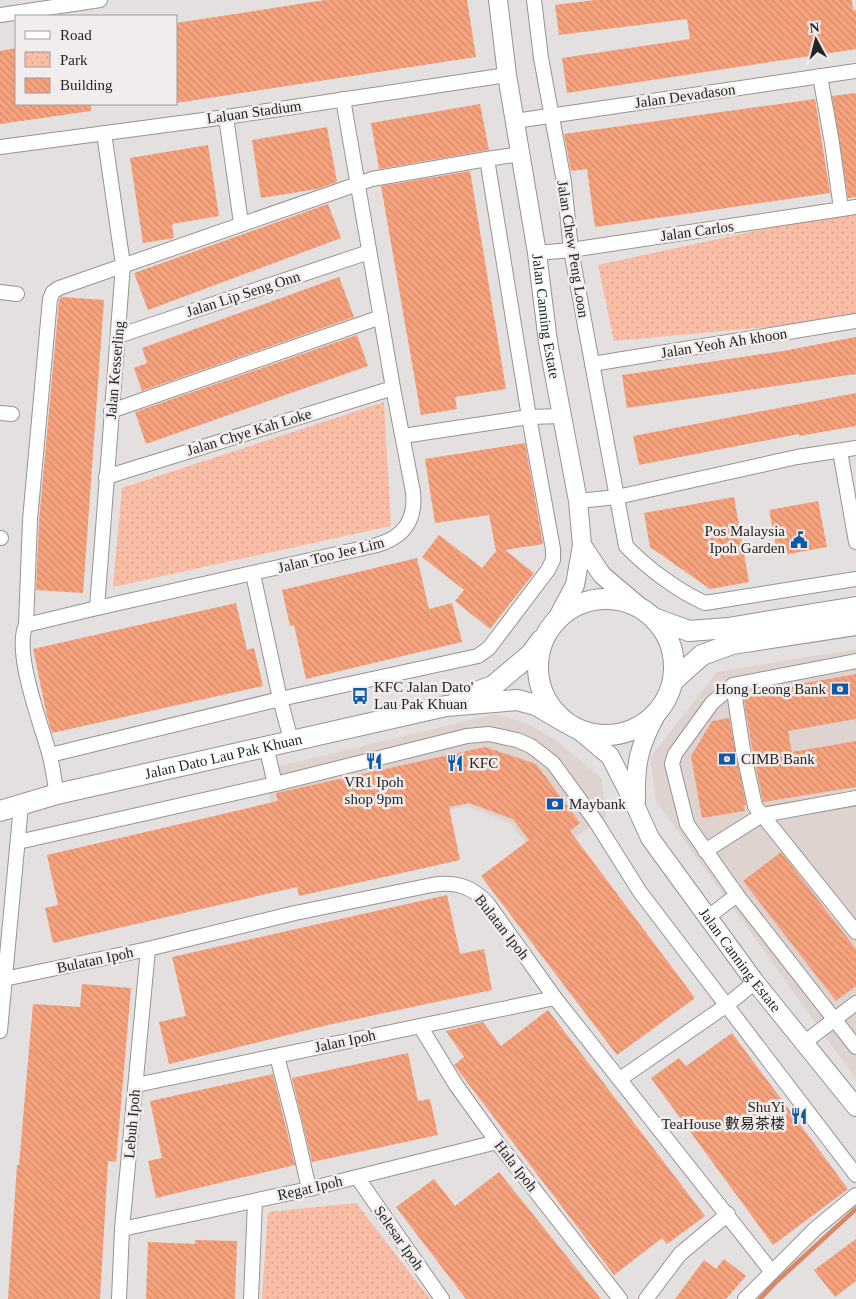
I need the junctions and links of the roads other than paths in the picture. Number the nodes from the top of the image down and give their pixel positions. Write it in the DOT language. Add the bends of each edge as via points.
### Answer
graph roads {
  1 [pos="100,0"];
  2 [pos="498,0"];
  3 [pos="534,0"];
  4 [pos="0,15"];
  5 [pos="856,71"];
  6 [pos="507,75"];
  7 [pos="820,76"];
  8 [pos="343,99"];
  9 [pos="552,115"];
  10 [pos="226,117"];
  11 [pos="514,121"];
  12 [pos="104,133"];
  13 [pos="0,147"];
  14 [pos="520,154"];
  15 [pos="486,159"];
  16 [pos="357,185"];
  17 [pos="856,207"];
  18 [pos="841,209"];
  19 [pos="241,223"];
  20 [pos="571,250"];
  21 [pos="369,252"];
  22 [pos="537,253"];
  23 [pos="124,265"];
  24 [pos="0,292"];
  25 [pos="18,294"];
  26 [pos="381,316"];
  27 [pos="856,322"];
  28 [pos="118,336"];
  29 [pos="592,364"];
  30 [pos="392,388"];
  31 [pos="111,411"];
  32 [pos="562,416"];
  33 [pos="529,417"];
  34 [pos="403,436"];
  35 [pos="856,448"];
  36 [pos="840,451"];
  37 [pos="106,477"];
  38 [pos="617,497"];
  39 [pos="578,502"];
  40 [pos="856,542"];
  41 [pos="582,545"];
  42 [pos="253,574"];
  43 [pos="856,579"];
  44 [pos="856,607"];
  45 [pos="97,608"];
  46 [pos="648,614"];
  47 [pos="26,625"];
  48 [pos="856,625"];
  49 [pos="551,626"];
  50 [pos="856,661"];
  51 [pos="674,680"];
  52 [pos="733,685"];
  53 [pos="280,699"];
  54 [pos="446,706"];
  55 [pos="657,713"];
  56 [pos="573,727"];
  57 [pos="291,740"];
  58 [pos="266,746"];
  59 [pos="50,755"];
  60 [pos="275,784"];
  61 [pos="57,794"];
  62 [pos="856,798"];
  63 [pos="21,804"];
  64 [pos="636,807"];
  65 [pos="0,811"];
  66 [pos="762,815"];
  67 [pos="18,842"];
  68 [pos="705,851"];
  69 [pos="737,895"];
  70 [pos="708,918"];
  71 [pos="856,932"];
  72 [pos="148,949"];
  73 [pos="4,979"];
  74 [pos="755,982"];
  75 [pos="555,998"];
  76 [pos="856,1003"];
  77 [pos="726,1005"];
  78 [pos="835,1019"];
  79 [pos="420,1026"];
  80 [pos="0,1031"];
  81 [pos="805,1042"];
  82 [pos="856,1047"];
  83 [pos="277,1056"];
  84 [pos="620,1079"];
  85 [pos="136,1085"];
  86 [pos="856,1107"];
  87 [pos="497,1142"];
  88 [pos="856,1175"];
  89 [pos="357,1176"];
  90 [pos="308,1189"];
  91 [pos="856,1195"];
  92 [pos="255,1201"];
  93 [pos="728,1214"];
  94 [pos="122,1229"];
  95 [pos="772,1272"];
  96 [pos="119,1299"];
  97 [pos="251,1299"];
  98 [pos="442,1299"];
  99 [pos="620,1299"];
  100 [pos="646,1299"];
  101 [pos="745,1299"];
  1 -- 4 [label="street"];
  2 -- 6 [label="street, Jalan Canning Estate"];
  3 -- 9 [label="street, Jalan Chew Peng Loon"];
  5 -- 7 [label="street, Jalan Devadason"];
  6 -- 8 [label="street, Laluan Stadium"];
  6 -- 11 [label="street, Jalan Canning Estate"];
  7 -- 9 [label="street, Jalan Devadason"];
  7 -- 18 [label="street"];
  8 -- 10 [label="street, Laluan Stadium"];
  8 -- 16 [label="street, Jalan Too Jee Lim"];
  9 -- 11 [label="street, Jalan Devadason"];
  9 -- 20 [label="street, Jalan Chew Peng Loon" via="564,182"];
  10 -- 12 [label="street, Laluan Stadium"];
  10 -- 19 [label="street"];
  11 -- 14 [label="street, Jalan Canning Estate"];
  12 -- 13 [label="street, Laluan Stadium"];
  12 -- 23 [label="street, Jalan Kesserling"];
  14 -- 15 [label="street"];
  14 -- 22 [label="street, Jalan Canning Estate"];
  15 -- 16 [label="street" via="372,179"];
  15 -- 33 [label="street"];
  16 -- 19 [label="street"];
  16 -- 21 [label="street, Jalan Too Jee Lim"];
  17 -- 18 [label="street, Jalan Carlos"];
  18 -- 20 [label="street, Jalan Carlos"];
  19 -- 23 [label="street"];
  20 -- 22 [label="street, Jalan Carlos"];
  20 -- 29 [label="street, Jalan Chew Peng Loon"];
  21 -- 26 [label="street, Jalan Too Jee Lim"];
  21 -- 28 [label="street, Jalan Lip Seng Onn"];
  22 -- 32 [label="street, Jalan Canning Estate" via="548,342"];
  23 -- 28 [label="street, Jalan Kesserling"];
  23 -- 47 [label="street" via="59,288 51,296 30,520"];
  24 -- 25 [label="street"];
  26 -- 30 [label="street, Jalan Too Jee Lim"];
  26 -- 31 [label="street"];
  27 -- 29 [label="street, Jalan Yeoh Ah khoon"];
  28 -- 31 [label="street, Jalan Kesserling"];
  29 -- 38 [label="street, Jalan Chew Peng Loon"];
  30 -- 34 [label="street, Jalan Too Jee Lim"];
  30 -- 37 [label="street, Jalan Chye Kah Loke"];
  31 -- 37 [label="street, Jalan Kesserling"];
  32 -- 33 [label="street"];
  32 -- 39 [label="street, Jalan Canning Estate"];
  33 -- 34 [label="street"];
  33 -- 53 [label="street" via="553,560 489,648 473,658"];
  34 -- 42 [label="street, Jalan Too Jee Lim" via="414,503 410,520 397,537 377,545"];
  35 -- 36 [label="street"];
  36 -- 38 [label="street" via="797,457"];
  36 -- 40 [label="street"];
  37 -- 45 [label="street, Jalan Kesserling"];
  38 -- 39 [label="street"];
  38 -- 43 [label="street, Jalan Chew Peng Loon" via="626,546 688,596 705,603"];
  39 -- 41 [label="street, Jalan Canning Estate"];
  41 -- 46 [label="street, Jalan Canning Estate" via="602,575"];
  41 -- 49 [label="street" via="575,585"];
  42 -- 45 [label="street, Jalan Too Jee Lim"];
  42 -- 53 [label="street"];
  44 -- 46 [label="main road" via="728,628 689,631"];
  45 -- 47 [label="street, Jalan Too Jee Lim"];
  46 -- 49 [label="main road" via="620,600 597,599 575,606"];
  46 -- 51 [label="main road" via="668,637 674,658"];
  47 -- 59 [label="street" via="22,648"];
  48 -- 51 [label="main road" via="732,644 702,655"];
  49 -- 54 [label="main road, Jalan Dato Lau Pak Khuan" via="531,654 493,686"];
  49 -- 56 [label="main road" via="539,652 537,672 541,691 551,709"];
  50 -- 52 [label="street"];
  51 -- 55 [label="main road" via="668,698"];
  52 -- 66 [label="street" via="754,806"];
  52 -- 68 [label="street" via="712,702 672,760 684,818"];
  53 -- 57 [label="street"];
  53 -- 59 [label="street"];
  54 -- 56 [label="main road, Jalan Dato Lau Pak Khuan" via="517,700 536,705"];
  54 -- 57 [label="main road, Jalan Dato Lau Pak Khuan"];
  55 -- 56 [label="main road" via="641,726 621,734 600,735"];
  55 -- 64 [label="street, Jalan Canning Estate" via="640,748"];
  56 -- 64 [label="street, Jalan Canning Estate" via="610,756"];
  57 -- 58 [label="main road, Jalan Dato Lau Pak Khuan"];
  58 -- 60 [label="street"];
  58 -- 61 [label="main road, Jalan Dato Lau Pak Khuan"];
  59 -- 61 [label="street"];
  60 -- 67 [label="street"];
  60 -- 77 [label="street" via="467,736 502,735 531,746 561,772 640,892"];
  61 -- 63 [label="main road, Jalan Dato Lau Pak Khuan"];
  62 -- 66 [label="street"];
  63 -- 65 [label="main road, Jalan Dato Lau Pak Khuan"];
  63 -- 67 [label="street"];
  64 -- 70 [label="street, Jalan Canning Estate" via="650,838"];
  66 -- 68 [label="street"];
  66 -- 71 [label="street"];
  67 -- 73 [label="street"];
  68 -- 69 [label="street"];
  69 -- 70 [label="street"];
  69 -- 78 [label="street"];
  70 -- 74 [label="street, Jalan Canning Estate"];
  72 -- 73 [label="street, Bulatan Ipoh"];
  72 -- 75 [label="street, Bulatan Ipoh" via="295,913 453,883 480,896"];
  72 -- 85 [label="street, Lebuh Ipoh"];
  73 -- 80 [label="street"];
  74 -- 77 [label="street"];
  74 -- 81 [label="street, Jalan Canning Estate"];
  75 -- 79 [label="street, Jalan Ipoh"];
  75 -- 84 [label="street, Bulatan Ipoh"];
  76 -- 78 [label="street"];
  77 -- 84 [label="street"];
  77 -- 88 [label="street"];
  78 -- 81 [label="street"];
  78 -- 82 [label="street"];
  79 -- 83 [label="street, Jalan Ipoh"];
  79 -- 87 [label="street, Hala Ipoh" via="456,1085"];
  81 -- 86 [label="street, Jalan Canning Estate"];
  83 -- 85 [label="street, Jalan Ipoh"];
  83 -- 90 [label="street"];
  84 -- 93 [label="street, Bulatan Ipoh"];
  85 -- 94 [label="street, Lebuh Ipoh"];
  87 -- 89 [label="street, Regat Ipoh"];
  87 -- 99 [label="street, Hala Ipoh"];
  89 -- 90 [label="street, Regat Ipoh"];
  89 -- 98 [label="street, Selesar Ipoh"];
  90 -- 92 [label="street, Regat Ipoh"];
  91 -- 95 [label="street"];
  92 -- 94 [label="street, Regat Ipoh"];
  92 -- 97 [label="street"];
  93 -- 95 [label="street, Bulatan Ipoh"];
  93 -- 100 [label="street" via="680,1254"];
  94 -- 96 [label="street, Lebuh Ipoh"];
  95 -- 101 [label="street"];
}
